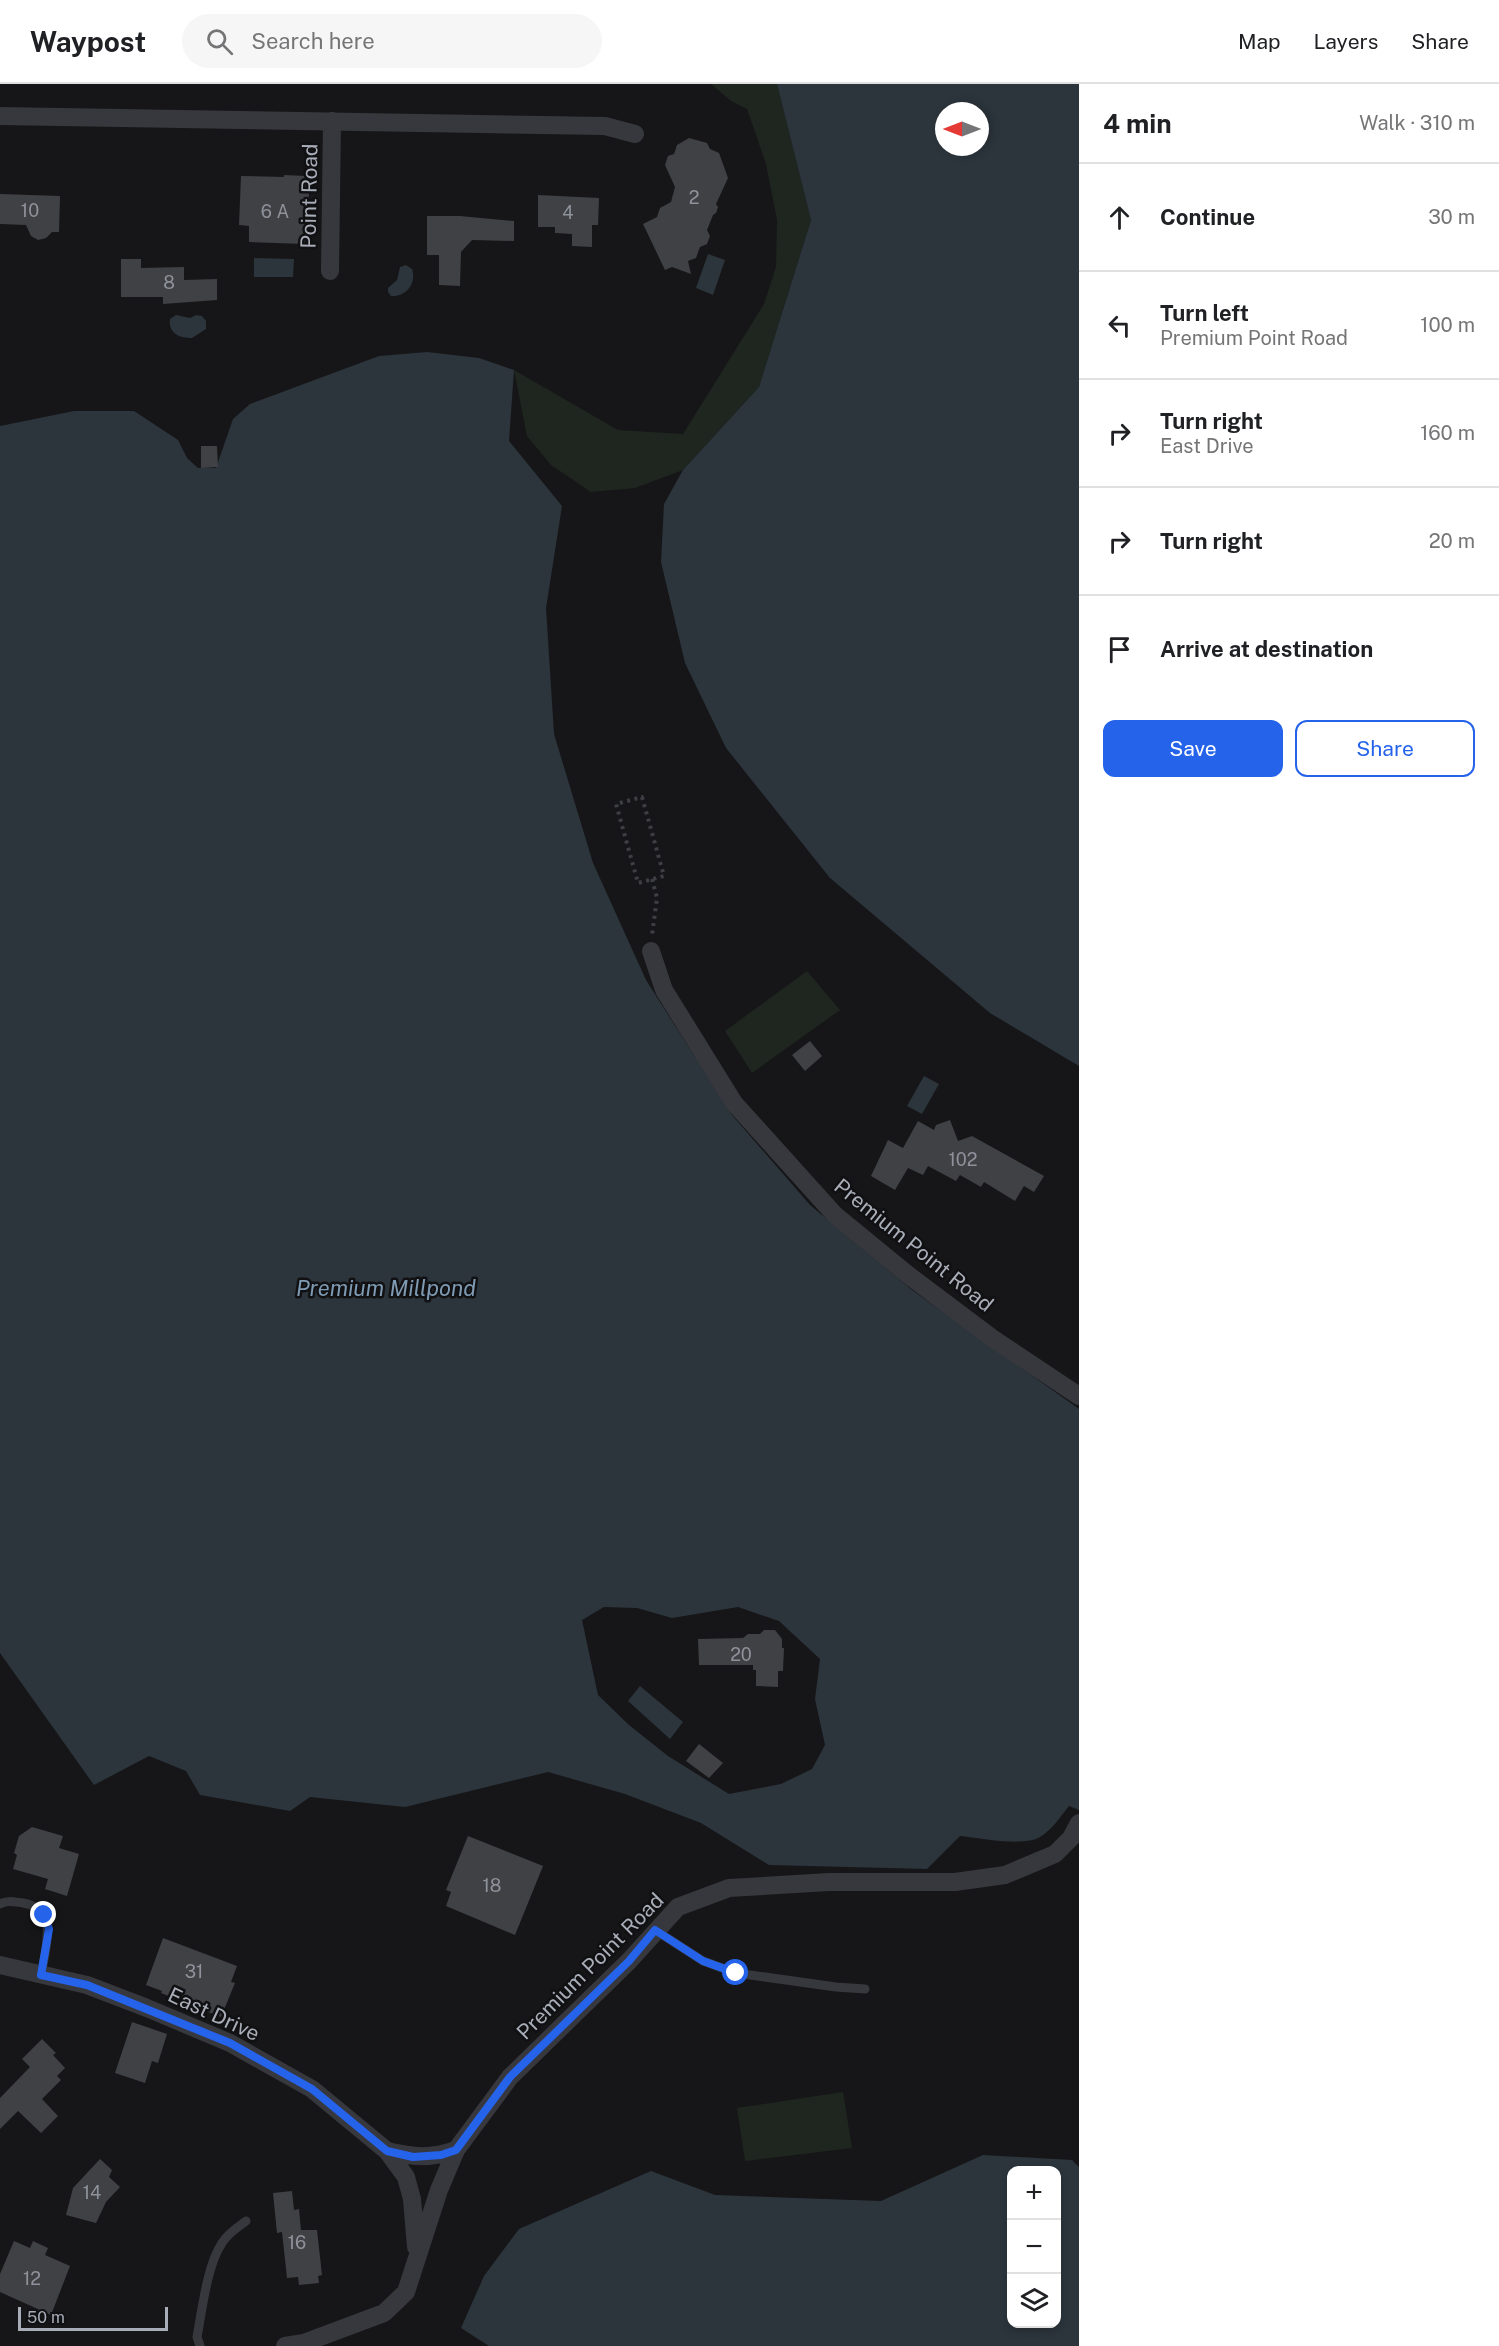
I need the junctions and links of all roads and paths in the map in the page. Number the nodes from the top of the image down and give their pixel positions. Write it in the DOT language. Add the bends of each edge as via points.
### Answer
graph roads {
  1 [pos="0,116"];
  2 [pos="332,121"];
  3 [pos="635,134"];
  4 [pos="330,271"];
  5 [pos="652,879"];
  6 [pos="651,951"];
  7 [pos="1079,1396"];
  8 [pos="1079,1823"];
  9 [pos="0,1904"];
  10 [pos="655,1930"];
  11 [pos="0,1965"];
  12 [pos="41,1975"];
  13 [pos="865,1989"];
  14 [pos="456,2150"];
  15 [pos="387,2151"];
  16 [pos="246,2221"];
  17 [pos="417,2255"];
  18 [pos="303,2345"];
  19 [pos="200,2346"];
  20 [pos="285,2346"];
  1 -- 2 [label="street"];
  2 -- 3 [label="street" via="605,126"];
  2 -- 4 [label="street, Point Road"];
  5 -- 5 [label="path" via="664,876 642,797 616,804 638,883"];
  5 -- 6 [label="path" via="657,898"];
  6 -- 7 [label="street, Premium Point Road" via="664,990 734,1102 834,1215 992,1338"];
  8 -- 10 [label="street, Premium Point Road" via="1055,1854 1005,1875 955,1882 829,1882 729,1888 678,1907"];
  9 -- 12 [label="lane" via="6,1900 28,1904 44,1915 49,1929"];
  10 -- 13 [label="lane" via="703,1961 736,1973"];
  10 -- 14 [label="street, Premium Point Road" via="629,1961 510,2077"];
  11 -- 12 [label="street, East Drive"];
  12 -- 15 [label="street, East Drive" via="87,1985 230,2043 312,2089"];
  14 -- 15 [label="street, East Drive" via="413,2157"];
  14 -- 17 [label="street, Premium Point Road"];
  15 -- 17 [label="street, East Drive" via="405,2177 412,2199"];
  16 -- 19 [label="lane" via="220,2245 208,2280 197,2337"];
  17 -- 18 [label="street, Premium Point Road" via="406,2292 384,2313"];
  18 -- 20 [label="street, Premium Point Road"];
}
